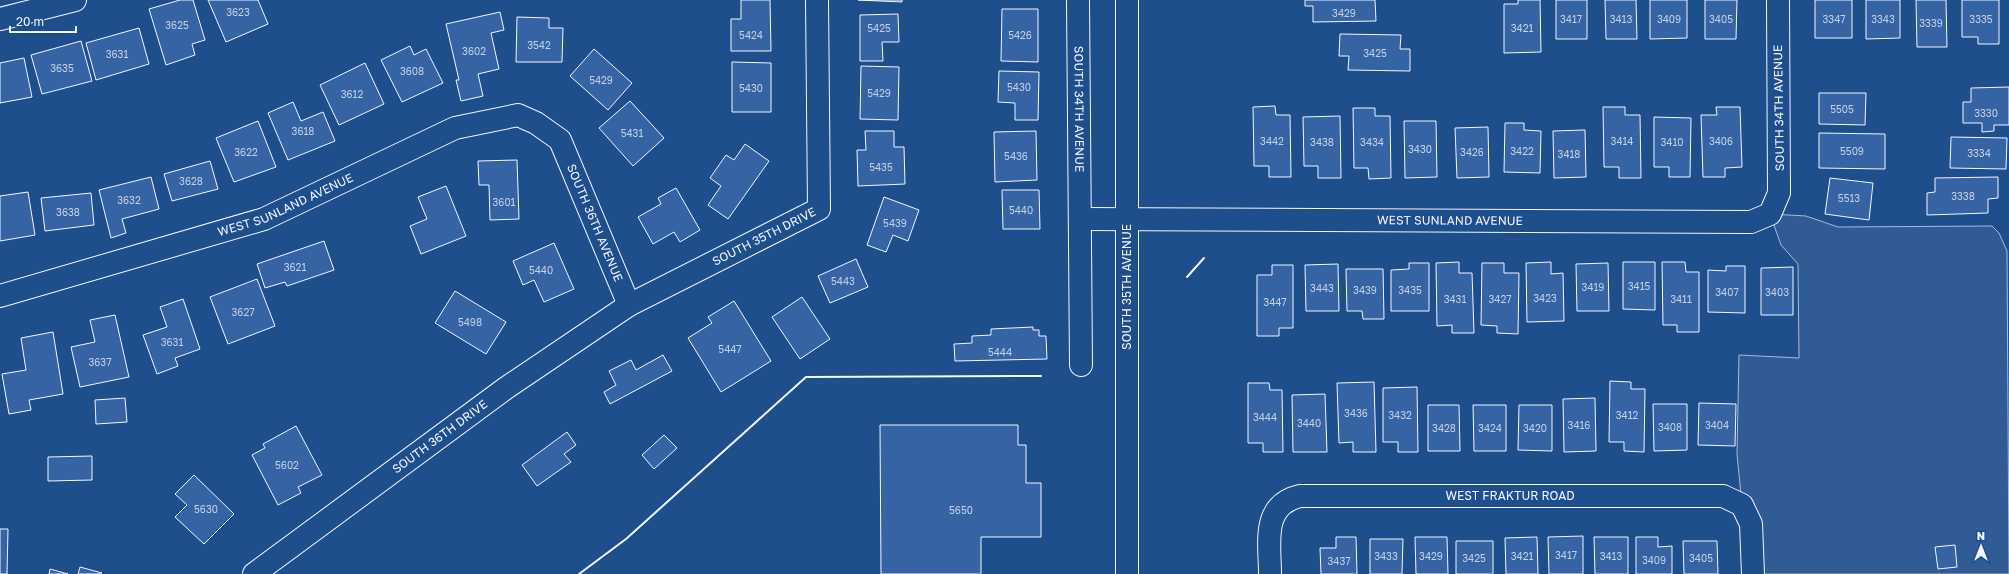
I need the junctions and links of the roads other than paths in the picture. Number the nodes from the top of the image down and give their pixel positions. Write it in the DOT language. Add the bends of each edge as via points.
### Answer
graph roads {
  1 [pos="75,0"];
  2 [pos="817,0"];
  3 [pos="1078,0"];
  4 [pos="1127,0"];
  5 [pos="1778,0"];
  6 [pos="0,19"];
  7 [pos="560,140"];
  8 [pos="1770,214"];
  9 [pos="1080,218"];
  10 [pos="1127,219"];
  11 [pos="0,296"];
  12 [pos="629,305"];
  13 [pos="1080,365"];
  14 [pos="254,574"];
  15 [pos="1127,574"];
  16 [pos="1270,574"];
  17 [pos="1753,574"];
  1 -- 6 [label="street"];
  2 -- 12 [label="street, SOUTH 35TH DRIVE" via="819,209"];
  3 -- 9 [label="street, SOUTH 34TH AVENUE"];
  4 -- 10 [label="street, SOUTH 35TH AVENUE"];
  5 -- 8 [label="street, SOUTH 34TH AVENUE" via="1779,193"];
  7 -- 11 [label="street, WEST SUNLAND AVENUE" via="536,123 518,115 455,128 264,218"];
  7 -- 12 [label="street, SOUTH 36TH AVENUE"];
  8 -- 10 [label="street, WEST SUNLAND AVENUE" via="1751,222"];
  9 -- 10 [label="street"];
  9 -- 13 [label="street, SOUTH 34TH AVENUE"];
  10 -- 15 [label="street, SOUTH 35TH AVENUE"];
  12 -- 14 [label="street, SOUTH 36TH DRIVE" via="506,388"];
  16 -- 17 [label="street, WEST FRAKTUR ROAD" via="1270,526 1273,514 1288,498 1300,496 1723,496 1742,505 1751,524"];
}
